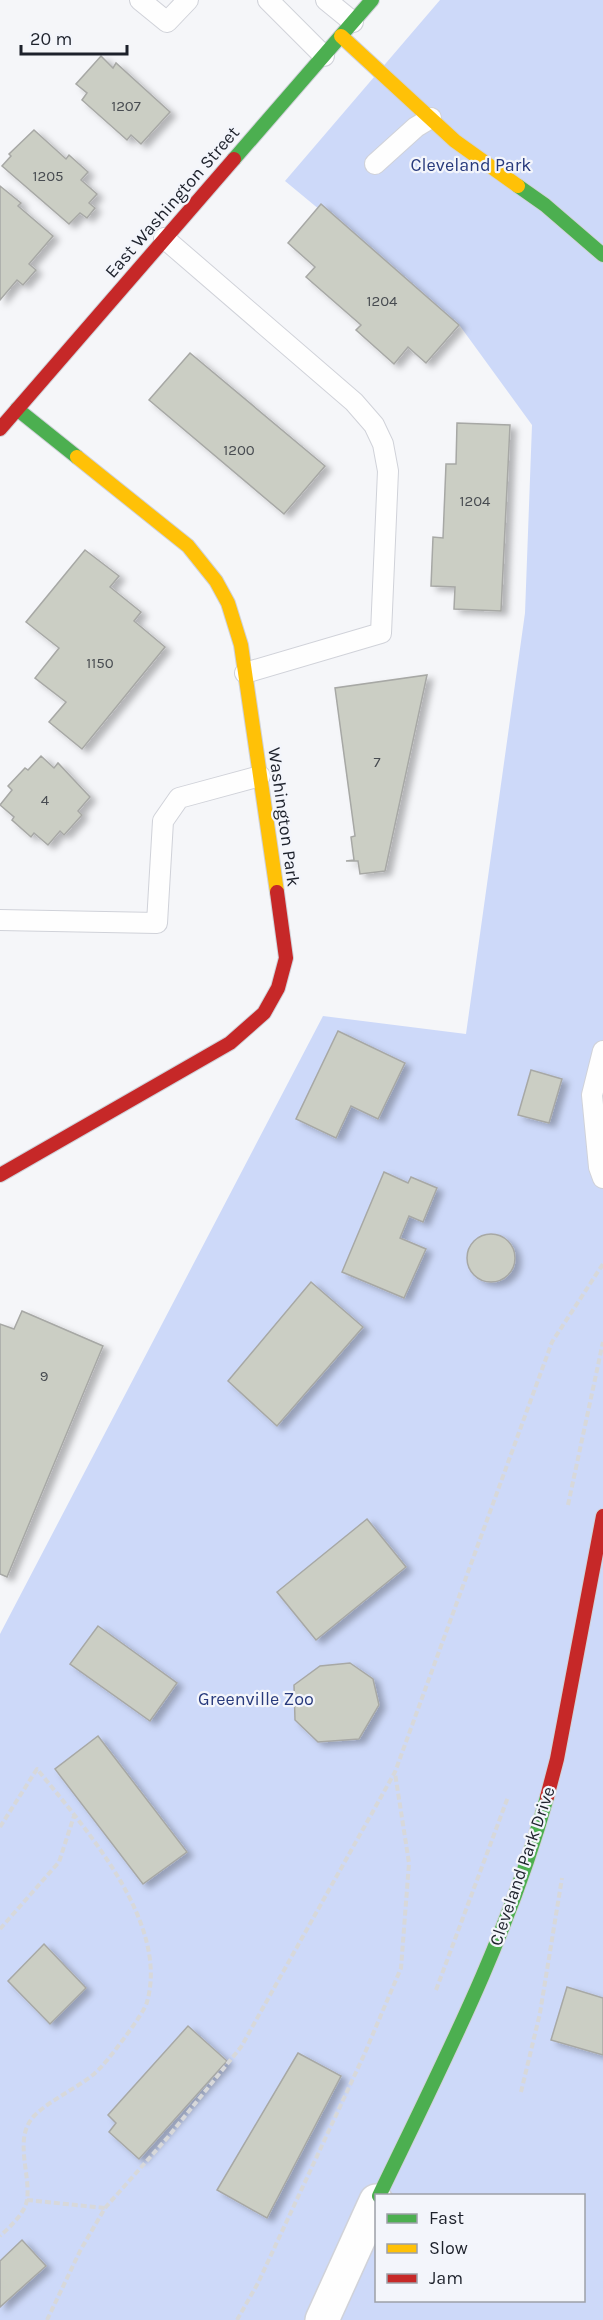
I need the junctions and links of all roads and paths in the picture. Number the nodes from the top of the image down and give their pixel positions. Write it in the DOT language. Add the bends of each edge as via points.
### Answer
graph roads {
  1 [pos="140,0"];
  2 [pos="188,0"];
  3 [pos="268,0"];
  4 [pos="326,0"];
  5 [pos="372,0"];
  6 [pos="347,29"];
  7 [pos="324,56"];
  8 [pos="430,118"];
  9 [pos="375,164"];
  10 [pos="164,238"];
  11 [pos="603,255"];
  12 [pos="17,409"];
  13 [pos="0,429"];
  14 [pos="245,673"];
  15 [pos="260,776"];
  16 [pos="0,920"];
  17 [pos="603,1051"];
  18 [pos="0,1175"];
  19 [pos="603,1178"];
  20 [pos="603,1264"];
  21 [pos="603,1342"];
  22 [pos="565,1516"];
  23 [pos="603,1516"];
  24 [pos="395,1772"];
  25 [pos="511,1787"];
  26 [pos="74,1815"];
  27 [pos="0,1827"];
  28 [pos="563,1873"];
  29 [pos="0,1929"];
  30 [pos="432,2001"];
  31 [pos="521,2092"];
  32 [pos="380,2194"];
  33 [pos="27,2200"];
  34 [pos="375,2202"];
  35 [pos="105,2208"];
  36 [pos="0,2236"];
  37 [pos="47,2320"];
  38 [pos="237,2320"];
  39 [pos="322,2320"];
  1 -- 2 [label="lane" via="167,22"];
  3 -- 7 [label="lane"];
  4 -- 6 [label="lane"];
  5 -- 6 [label="street, East Washington Street"];
  6 -- 7 [label="street, East Washington Street"];
  6 -- 8 [label="street"];
  7 -- 10 [label="street, East Washington Street"];
  8 -- 9 [label="lane"];
  8 -- 11 [label="street" via="455,141 545,205"];
  10 -- 12 [label="street, East Washington Street"];
  10 -- 14 [label="lane" via="354,402 374,425 383,444 388,471 381,633"];
  12 -- 13 [label="street, East Washington Street"];
  12 -- 14 [label="street, Washington Park" via="203,562 230,603"];
  14 -- 15 [label="street, Washington Park"];
  15 -- 16 [label="lane" via="179,798 163,821 157,923"];
  15 -- 18 [label="street, Washington Park" via="286,958 278,988 264,1013 231,1043"];
  17 -- 19 [label="lane" via="592,1095 598,1167"];
  20 -- 24 [label="path" via="552,1342"];
  21 -- 22 [label="path"];
  23 -- 32 [label="street, Cleveland Park Drive" via="557,1759 535,1839 511,1910"];
  24 -- 35 [label="path" via="241,2047"];
  24 -- 38 [label="path" via="409,1863 400,1968 364,2055"];
  25 -- 30 [label="path"];
  26 -- 27 [label="path" via="37,1769"];
  26 -- 29 [label="path" via="59,1862"];
  26 -- 33 [label="path" via="136,1906 152,1956 147,2003 103,2066 33,2117 25,2135"];
  28 -- 31 [label="path" via="540,2013"];
  33 -- 35 [label="path"];
  33 -- 36 [label="path" via="23,2211"];
  34 -- 39 [label="street"];
  35 -- 37 [label="path"];
}
